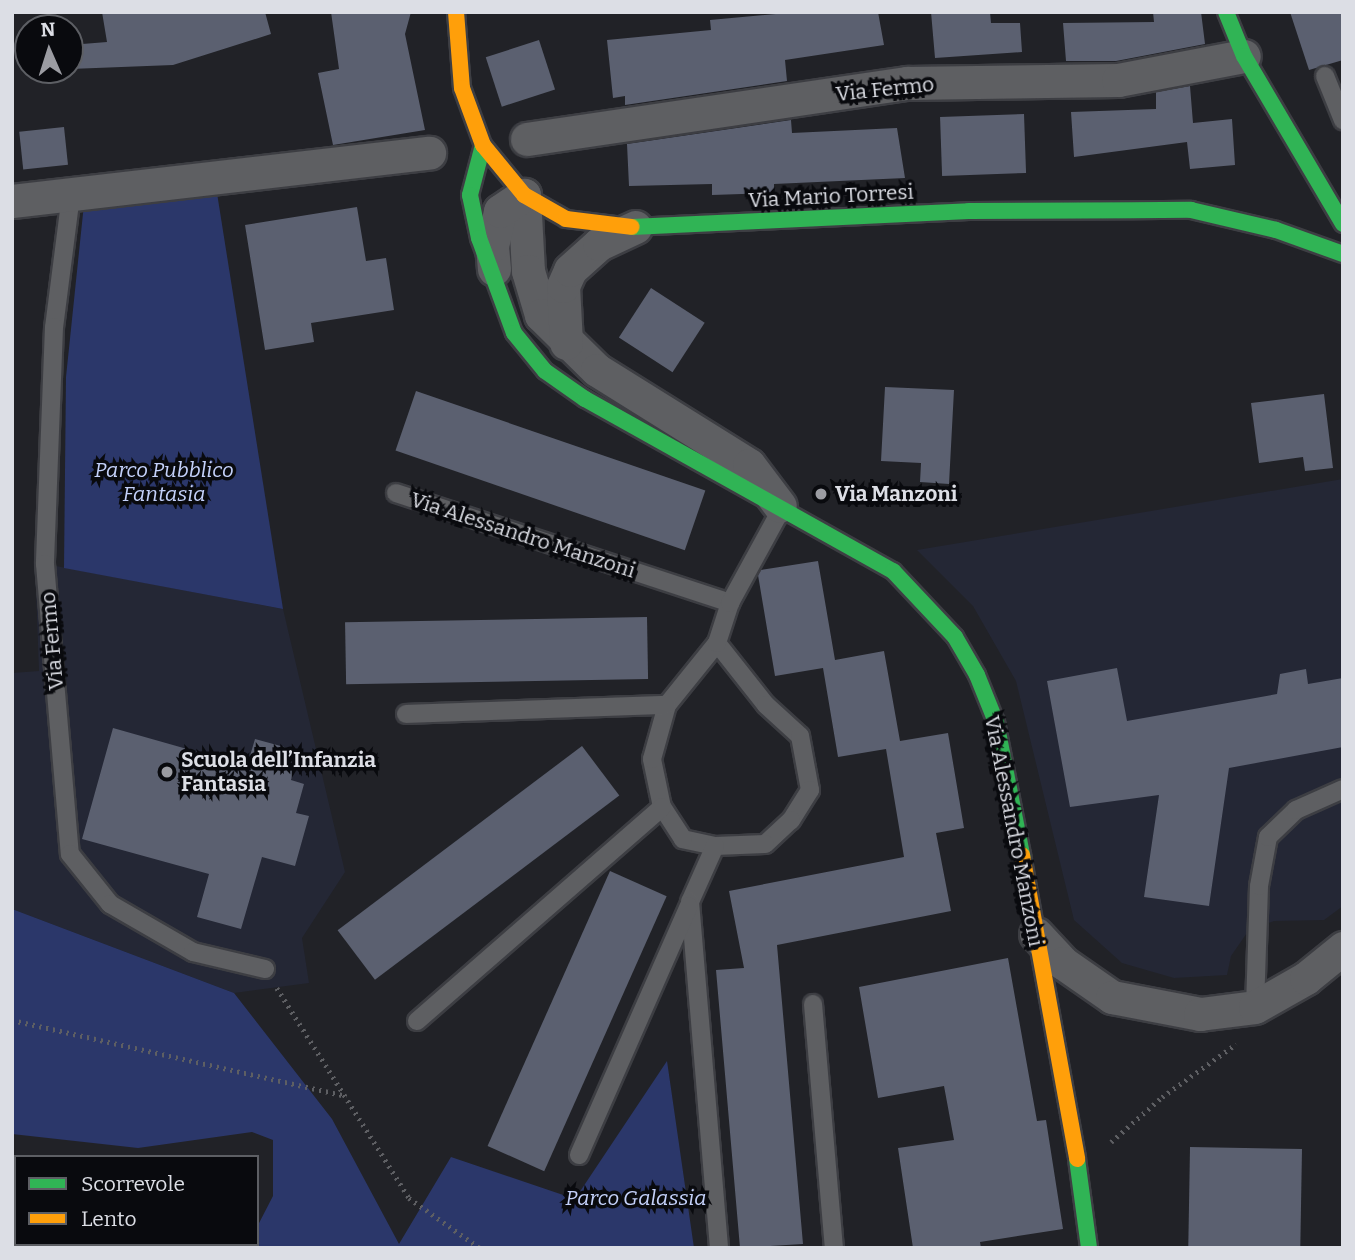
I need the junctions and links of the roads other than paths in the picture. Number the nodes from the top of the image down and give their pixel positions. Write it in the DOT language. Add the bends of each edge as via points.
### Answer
graph roads {
  1 [pos="456,12"];
  2 [pos="1226,12"];
  3 [pos="1244,56"];
  4 [pos="1325,76"];
  5 [pos="1343,120"];
  6 [pos="527,139"];
  7 [pos="483,145"];
  8 [pos="429,153"];
  9 [pos="71,195"];
  10 [pos="524,195"];
  11 [pos="12,201"];
  12 [pos="1343,224"];
  13 [pos="635,227"];
  14 [pos="1343,254"];
  15 [pos="497,295"];
  16 [pos="566,343"];
  17 [pos="396,493"];
  18 [pos="782,508"];
  19 [pos="730,603"];
  20 [pos="717,643"];
  21 [pos="667,705"];
  22 [pos="406,715"];
  23 [pos="1343,789"];
  24 [pos="662,807"];
  25 [pos="715,846"];
  26 [pos="690,902"];
  27 [pos="1036,934"];
  28 [pos="1343,948"];
  29 [pos="265,969"];
  30 [pos="813,1004"];
  31 [pos="1255,1007"];
  32 [pos="417,1021"];
  33 [pos="579,1155"];
  34 [pos="719,1248"];
  35 [pos="834,1248"];
  36 [pos="1089,1248"];
  1 -- 7 [label="street, Via Mario Torresi" via="463,88"];
  2 -- 3 [label="street"];
  3 -- 6 [label="street, Via Fermo" via="1118,80 907,83"];
  3 -- 12 [label="street"];
  4 -- 5 [label="lane"];
  7 -- 10 [label="street, Via Mario Torresi"];
  7 -- 15 [label="street, Via Alessandro Manzoni" via="470,195"];
  8 -- 9 [label="street"];
  9 -- 11 [label="street"];
  9 -- 29 [label="lane, Via Fermo" via="54,327 46,564 70,855 110,904 193,953"];
  10 -- 13 [label="street, Via Mario Torresi" via="566,219"];
  10 -- 15 [label="street, Via Alessandro Manzoni" via="500,211 495,227"];
  10 -- 16 [label="street, Via Alessandro Manzoni" via="528,271 541,315"];
  13 -- 14 [label="street, Via Mario Torresi" via="969,211 1191,210 1276,230"];
  13 -- 16 [label="street" via="599,244 570,270 563,286"];
  15 -- 18 [label="street, Via Alessandro Manzoni" via="514,333 545,371 585,399"];
  16 -- 18 [label="street, Via Alessandro Manzoni" via="597,370 750,465"];
  17 -- 19 [label="lane, Via Alessandro Manzoni"];
  18 -- 19 [label="lane"];
  18 -- 27 [label="street, Via Alessandro Manzoni" via="893,571 961,647 996,722"];
  19 -- 20 [label="lane"];
  20 -- 21 [label="lane"];
  20 -- 25 [label="lane" via="766,705 800,736 810,790 791,820 765,844"];
  21 -- 22 [label="lane"];
  21 -- 24 [label="lane" via="652,759"];
  23 -- 31 [label="lane" via="1296,810 1268,837 1259,886"];
  24 -- 25 [label="lane" via="683,839"];
  24 -- 32 [label="lane"];
  25 -- 26 [label="lane"];
  26 -- 33 [label="lane"];
  26 -- 34 [label="lane"];
  27 -- 31 [label="street" via="1063,963 1112,997 1200,1014"];
  27 -- 36 [label="street, Via Alessandro Manzoni"];
  28 -- 31 [label="street" via="1306,978"];
  30 -- 35 [label="lane"];
}
